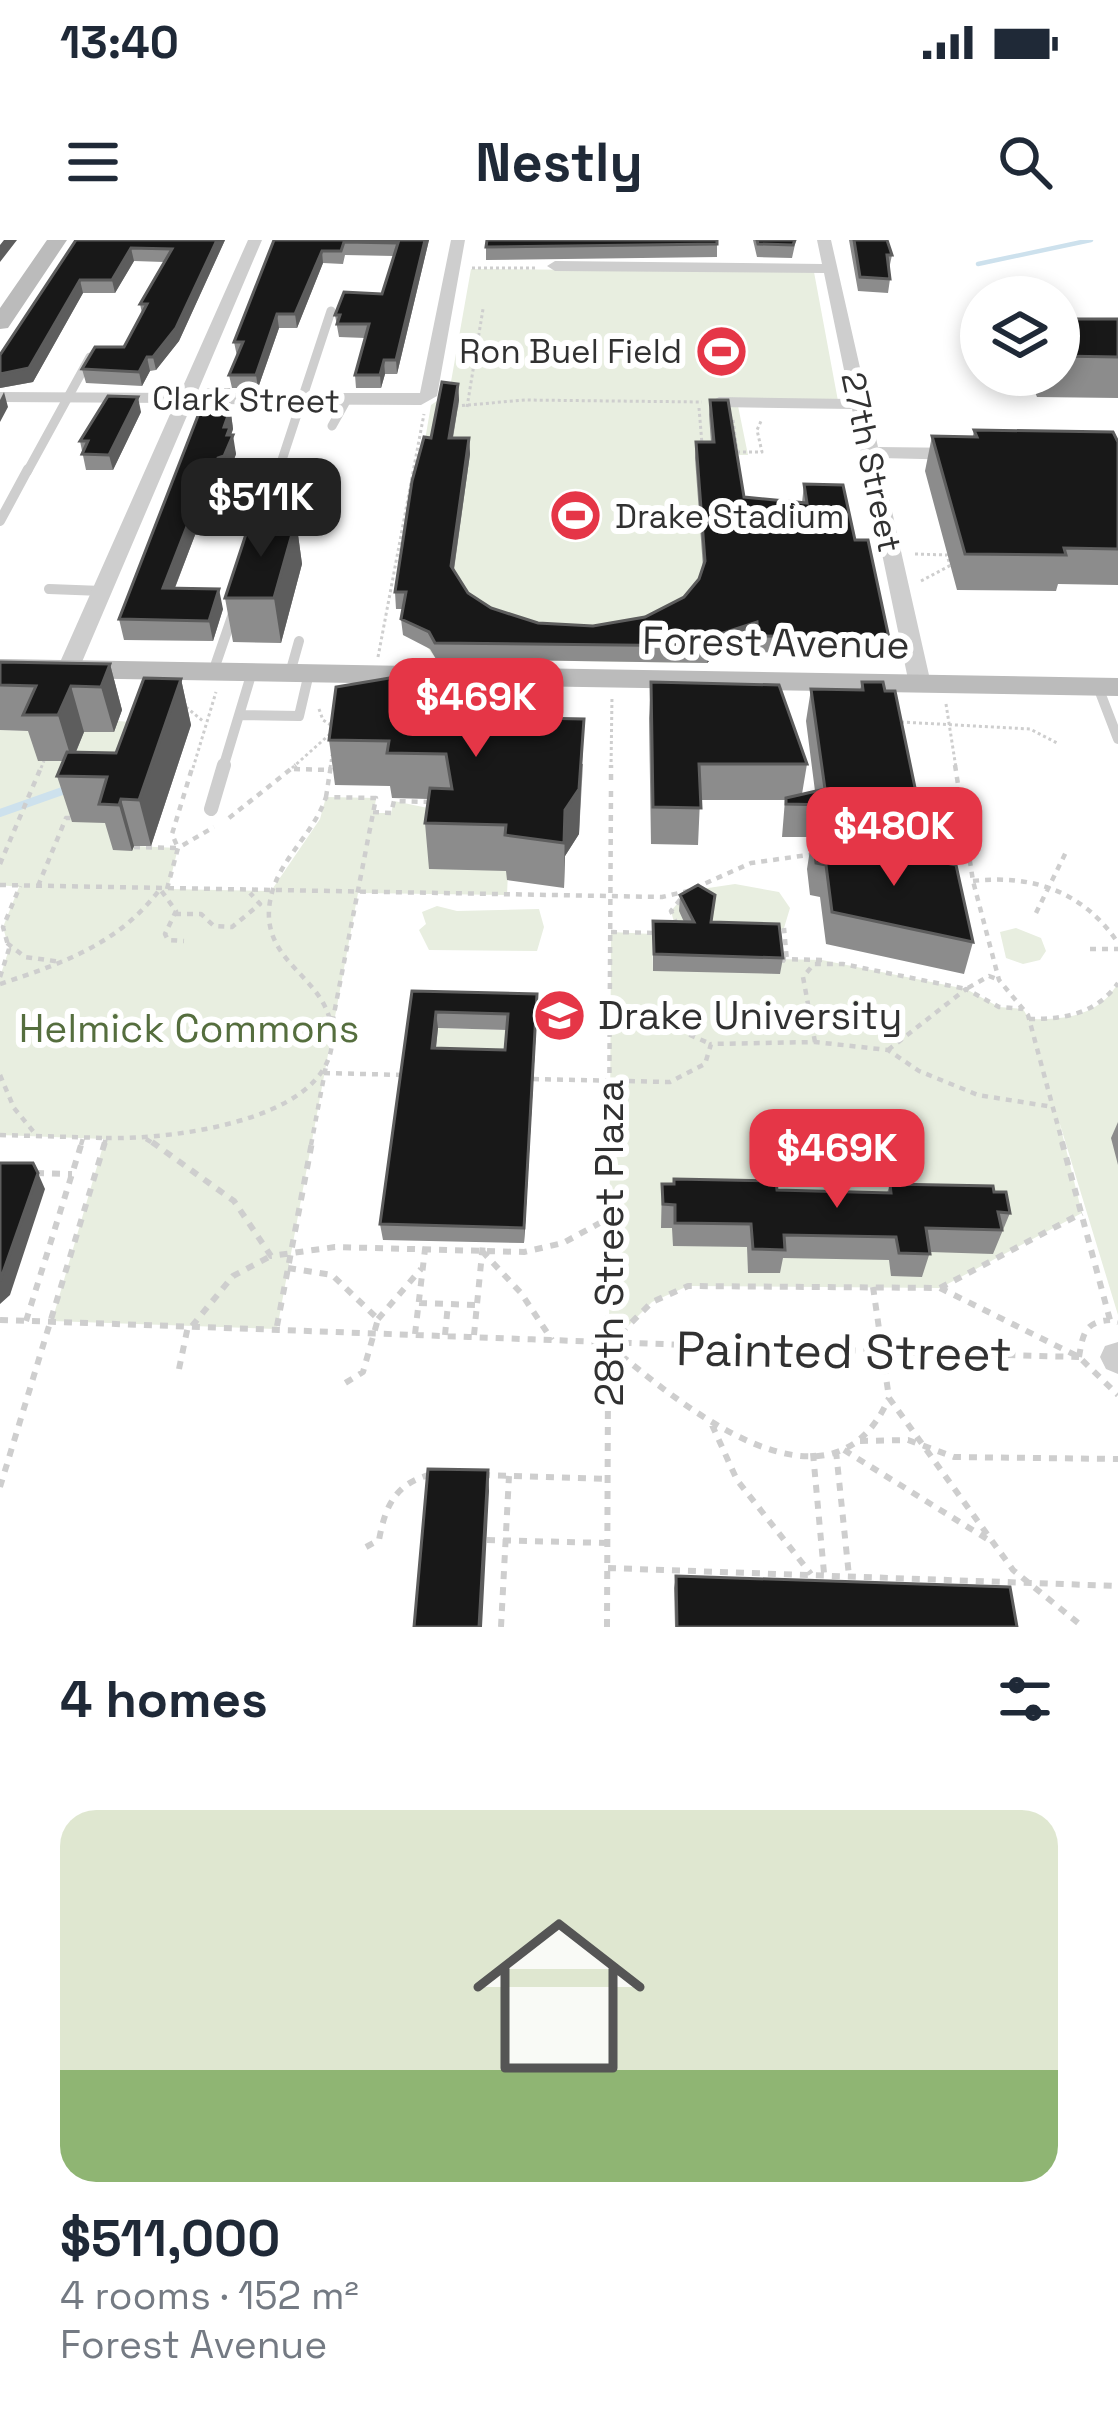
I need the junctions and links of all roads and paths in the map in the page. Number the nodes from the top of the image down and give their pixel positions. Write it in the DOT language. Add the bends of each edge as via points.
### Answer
graph roads {
  1 [pos="57,240"];
  2 [pos="255,240"];
  3 [pos="458,240"];
  4 [pos="824,240"];
  5 [pos="556,267"];
  6 [pos="460,268"];
  7 [pos="830,269"];
  8 [pos="483,308"];
  9 [pos="332,311"];
  10 [pos="0,323"];
  11 [pos="93,351"];
  12 [pos="0,397"];
  13 [pos="68,397"];
  14 [pos="186,398"];
  15 [pos="302,400"];
  16 [pos="346,401"];
  17 [pos="698,402"];
  18 [pos="859,404"];
  19 [pos="449,405"];
  20 [pos="422,407"];
  21 [pos="467,407"];
  22 [pos="726,408"];
  23 [pos="772,417"];
  24 [pos="332,426"];
  25 [pos="712,447"];
  26 [pos="736,452"];
  27 [pos="870,452"];
  28 [pos="981,454"];
  29 [pos="732,458"];
  30 [pos="0,520"];
  31 [pos="253,551"];
  32 [pos="915,554"];
  33 [pos="921,581"];
  34 [pos="241,587"];
  35 [pos="49,589"];
  36 [pos="102,591"];
  37 [pos="299,641"];
  38 [pos="0,668"];
  39 [pos="68,669"];
  40 [pos="252,672"];
  41 [pos="374,674"];
  42 [pos="612,678"];
  43 [pos="216,679"];
  44 [pos="305,683"];
  45 [pos="1108,687"];
  46 [pos="932,691"];
  47 [pos="177,698"];
  48 [pos="239,715"];
  49 [pos="207,722"];
  50 [pos="885,722"];
  51 [pos="950,723"];
  52 [pos="336,728"];
  53 [pos="1118,739"];
  54 [pos="1059,744"];
  55 [pos="44,760"];
  56 [pos="293,769"];
  57 [pos="330,770"];
  58 [pos="378,786"];
  59 [pos="326,796"];
  60 [pos="376,798"];
  61 [pos="400,801"];
  62 [pos="434,802"];
  63 [pos="212,809"];
  64 [pos="373,812"];
  65 [pos="436,812"];
  66 [pos="73,818"];
  67 [pos="134,847"];
  68 [pos="178,848"];
  69 [pos="1066,852"];
  70 [pos="832,854"];
  71 [pos="920,858"];
  72 [pos="968,860"];
  73 [pos="0,863"];
  74 [pos="973,881"];
  75 [pos="0,885"];
  76 [pos="20,886"];
  77 [pos="38,886"];
  78 [pos="1049,886"];
  79 [pos="163,889"];
  80 [pos="247,890"];
  81 [pos="271,891"];
  82 [pos="688,891"];
  83 [pos="358,892"];
  84 [pos="610,896"];
  85 [pos="271,903"];
  86 [pos="260,904"];
  87 [pos="1036,913"];
  88 [pos="175,914"];
  89 [pos="784,928"];
  90 [pos="611,932"];
  91 [pos="2,933"];
  92 [pos="184,941"];
  93 [pos="7,943"];
  94 [pos="1118,946"];
  95 [pos="1090,949"];
  96 [pos="68,962"];
  97 [pos="843,964"];
  98 [pos="999,980"];
  99 [pos="0,981"];
  100 [pos="1118,983"];
  101 [pos="966,989"];
  102 [pos="1023,1009"];
  103 [pos="610,1011"];
  104 [pos="1029,1019"];
  105 [pos="332,1024"];
  106 [pos="815,1042"];
  107 [pos="711,1044"];
  108 [pos="888,1050"];
  109 [pos="327,1061"];
  110 [pos="325,1073"];
  111 [pos="0,1076"];
  112 [pos="405,1076"];
  113 [pos="533,1079"];
  114 [pos="610,1082"];
  115 [pos="1054,1107"];
  116 [pos="0,1136"];
  117 [pos="37,1136"];
  118 [pos="83,1138"];
  119 [pos="106,1138"];
  120 [pos="146,1139"];
  121 [pos="33,1172"];
  122 [pos="72,1174"];
  123 [pos="1082,1214"];
  124 [pos="609,1218"];
  125 [pos="425,1245"];
  126 [pos="482,1246"];
  127 [pos="291,1251"];
  128 [pos="271,1256"];
  129 [pos="288,1268"];
  130 [pos="423,1268"];
  131 [pos="873,1287"];
  132 [pos="940,1288"];
  133 [pos="418,1303"];
  134 [pos="448,1304"];
  135 [pos="476,1305"];
  136 [pos="378,1319"];
  137 [pos="0,1320"];
  138 [pos="26,1321"];
  139 [pos="52,1321"];
  140 [pos="1114,1321"];
  141 [pos="190,1326"];
  142 [pos="277,1329"];
  143 [pos="377,1332"];
  144 [pos="415,1334"];
  145 [pos="445,1335"];
  146 [pos="473,1336"];
  147 [pos="551,1340"];
  148 [pos="609,1345"];
  149 [pos="882,1352"];
  150 [pos="1079,1357"];
  151 [pos="179,1369"];
  152 [pos="342,1385"];
  153 [pos="889,1398"];
  154 [pos="712,1425"];
  155 [pos="860,1441"];
  156 [pos="840,1450"];
  157 [pos="929,1450"];
  158 [pos="813,1453"];
  159 [pos="1118,1459"];
  160 [pos="437,1474"];
  161 [pos="461,1474"];
  162 [pos="509,1476"];
  163 [pos="608,1479"];
  164 [pos="0,1487"];
  165 [pos="487,1540"];
  166 [pos="506,1540"];
  167 [pos="992,1542"];
  168 [pos="608,1543"];
  169 [pos="366,1546"];
  170 [pos="608,1568"];
  171 [pos="812,1575"];
  172 [pos="825,1575"];
  173 [pos="849,1576"];
  174 [pos="1028,1582"];
  175 [pos="1118,1586"];
  176 [pos="826,1593"];
  177 [pos="851,1594"];
  178 [pos="501,1627"];
  179 [pos="607,1627"];
  180 [pos="1083,1627"];
  1 -- 10 [label="main road"];
  2 -- 14 [label="street"];
  3 -- 20 [label="street"];
  4 -- 7 [label="street, 27th Street"];
  5 -- 6 [label="path"];
  5 -- 7 [label="street"];
  7 -- 18 [label="street, 27th Street"];
  8 -- 21 [label="path"];
  9 -- 15 [label="lane"];
  11 -- 13 [label="lane"];
  12 -- 13 [label="street, Clark Street"];
  13 -- 14 [label="street, Clark Street"];
  13 -- 30 [label="lane"];
  14 -- 15 [label="street, Clark Street"];
  14 -- 36 [label="street"];
  15 -- 16 [label="street, Clark Street"];
  15 -- 31 [label="lane"];
  16 -- 20 [label="street, Clark Street"];
  16 -- 24 [label="lane"];
  17 -- 21 [label="path"];
  17 -- 22 [label="path"];
  17 -- 25 [label="path" via="703,448"];
  18 -- 22 [label="street"];
  18 -- 27 [label="street, 27th Street"];
  19 -- 21 [label="path"];
  20 -- 41 [label="path"];
  22 -- 26 [label="path"];
  23 -- 26 [label="path" via="758,424 762,452"];
  26 -- 29 [label="path"];
  27 -- 28 [label="street"];
  27 -- 46 [label="street, 27th Street"];
  32 -- 33 [label="path" via="947,555 952,564"];
  34 -- 43 [label="lane"];
  35 -- 36 [label="lane"];
  36 -- 39 [label="street"];
  37 -- 44 [label="lane"];
  38 -- 39 [label="main road, Forest Avenue"];
  39 -- 43 [label="main road, Forest Avenue"];
  40 -- 43 [label="main road, Forest Avenue"];
  40 -- 44 [label="main road, Forest Avenue"];
  40 -- 48 [label="lane"];
  41 -- 42 [label="main road, Forest Avenue"];
  41 -- 44 [label="main road, Forest Avenue"];
  42 -- 46 [label="main road, Forest Avenue"];
  42 -- 84 [label="path, 28th Street Plaza"];
  43 -- 49 [label="path"];
  44 -- 48 [label="lane" via="299,716"];
  44 -- 52 [label="path" via="323,720"];
  45 -- 46 [label="main road, Forest Avenue"];
  45 -- 53 [label="lane"];
  46 -- 51 [label="path"];
  47 -- 49 [label="path"];
  48 -- 63 [label="lane"];
  49 -- 68 [label="path" via="172,834"];
  50 -- 51 [label="path"];
  51 -- 54 [label="path" via="1030,729"];
  51 -- 72 [label="path"];
  52 -- 56 [label="path"];
  52 -- 57 [label="path"];
  55 -- 73 [label="path"];
  56 -- 57 [label="path"];
  56 -- 68 [label="path"];
  57 -- 59 [label="path"];
  58 -- 60 [label="path"];
  59 -- 60 [label="path"];
  59 -- 81 [label="path" via="320,819"];
  60 -- 64 [label="path"];
  61 -- 62 [label="path"];
  61 -- 64 [label="path" via="391,813"];
  61 -- 65 [label="path"];
  64 -- 83 [label="path"];
  66 -- 77 [label="path" via="66,818"];
  67 -- 68 [label="path"];
  68 -- 79 [label="path"];
  69 -- 78 [label="path"];
  70 -- 82 [label="path" via="751,863"];
  71 -- 72 [label="path"];
  72 -- 74 [label="path"];
  74 -- 78 [label="path"];
  74 -- 98 [label="path"];
  75 -- 76 [label="path"];
  76 -- 77 [label="path"];
  76 -- 91 [label="path"];
  77 -- 79 [label="path"];
  78 -- 87 [label="path"];
  78 -- 94 [label="path" via="1088,906"];
  79 -- 80 [label="path"];
  79 -- 88 [label="path"];
  79 -- 96 [label="path" via="138,919"];
  80 -- 81 [label="path"];
  80 -- 86 [label="path"];
  81 -- 83 [label="path"];
  81 -- 85 [label="path"];
  82 -- 84 [label="path"];
  82 -- 90 [label="path" via="670,911 685,933"];
  83 -- 84 [label="path"];
  83 -- 105 [label="path"];
  84 -- 90 [label="path, 28th Street Plaza"];
  85 -- 86 [label="path"];
  85 -- 105 [label="path" via="276,948"];
  86 -- 88 [label="path" via="232,927"];
  88 -- 92 [label="path" via="165,934"];
  89 -- 97 [label="path, bridge" via="787,961 778,960 822,960"];
  90 -- 103 [label="path, 28th Street Plaza"];
  91 -- 93 [label="path"];
  93 -- 96 [label="path" via="35,960"];
  93 -- 99 [label="path"];
  94 -- 95 [label="path"];
  96 -- 99 [label="path"];
  97 -- 101 [label="path"];
  97 -- 106 [label="path" via="814,964 803,976"];
  98 -- 101 [label="path" via="989,976"];
  98 -- 102 [label="path"];
  100 -- 104 [label="path" via="1086,1012"];
  101 -- 102 [label="path"];
  101 -- 108 [label="path"];
  102 -- 104 [label="path"];
  103 -- 107 [label="path" via="636,1012"];
  103 -- 114 [label="path, 28th Street Plaza"];
  104 -- 115 [label="path"];
  105 -- 109 [label="path"];
  106 -- 107 [label="path"];
  106 -- 108 [label="path"];
  107 -- 114 [label="path" via="705,1064 670,1082"];
  108 -- 115 [label="path" via="978,1095"];
  109 -- 110 [label="path"];
  109 -- 120 [label="path" via="290,1096 251,1117 205,1133"];
  110 -- 112 [label="path"];
  110 -- 127 [label="path"];
  111 -- 117 [label="path"];
  113 -- 114 [label="path"];
  114 -- 124 [label="path, 28th Street Plaza"];
  115 -- 123 [label="path"];
  116 -- 117 [label="path"];
  117 -- 118 [label="path"];
  118 -- 119 [label="path"];
  118 -- 122 [label="path"];
  119 -- 120 [label="path"];
  119 -- 139 [label="path"];
  120 -- 128 [label="path" via="218,1182"];
  121 -- 122 [label="path"];
  122 -- 138 [label="path"];
  123 -- 132 [label="path"];
  123 -- 140 [label="path"];
  124 -- 126 [label="path" via="548,1248"];
  124 -- 148 [label="path, 28th Street Plaza"];
  125 -- 126 [label="path"];
  125 -- 127 [label="path"];
  125 -- 130 [label="path"];
  126 -- 135 [label="path"];
  126 -- 147 [label="path"];
  127 -- 128 [label="path"];
  127 -- 129 [label="path"];
  128 -- 141 [label="path" via="233,1276"];
  129 -- 136 [label="path" via="342,1277"];
  129 -- 142 [label="path"];
  130 -- 133 [label="path"];
  130 -- 136 [label="path"];
  131 -- 132 [label="path"];
  131 -- 148 [label="path" via="688,1286 652,1302"];
  131 -- 149 [label="path"];
  132 -- 150 [label="path"];
  133 -- 134 [label="path"];
  133 -- 144 [label="path"];
  134 -- 135 [label="path"];
  134 -- 145 [label="path"];
  135 -- 146 [label="path"];
  136 -- 143 [label="path"];
  137 -- 138 [label="path, Painted Street"];
  138 -- 139 [label="path, Painted Street"];
  139 -- 141 [label="path, Painted Street"];
  139 -- 164 [label="path"];
  140 -- 150 [label="path" via="1094,1321 1083,1331"];
  141 -- 142 [label="path, Painted Street"];
  141 -- 151 [label="path"];
  142 -- 143 [label="path, Painted Street"];
  143 -- 144 [label="path, Painted Street"];
  143 -- 152 [label="path" via="363,1372"];
  144 -- 145 [label="path, Painted Street"];
  145 -- 146 [label="path, Painted Street"];
  146 -- 147 [label="path, Painted Street"];
  147 -- 148 [label="path, Painted Street"];
  148 -- 149 [label="path, Painted Street"];
  148 -- 154 [label="path"];
  148 -- 163 [label="path, 28th Street Plaza"];
  149 -- 150 [label="path, Painted Street"];
  149 -- 153 [label="path"];
  153 -- 155 [label="path"];
  153 -- 157 [label="path"];
  154 -- 158 [label="path"];
  154 -- 171 [label="path" via="737,1480"];
  155 -- 156 [label="path"];
  155 -- 157 [label="path" via="908,1441"];
  156 -- 158 [label="path"];
  156 -- 167 [label="path"];
  156 -- 173 [label="path"];
  157 -- 159 [label="path" via="1033,1461"];
  157 -- 167 [label="path"];
  158 -- 172 [label="path"];
  160 -- 169 [label="path" via="405,1482 383,1512 379,1540"];
  161 -- 162 [label="path"];
  162 -- 163 [label="path"];
  162 -- 166 [label="path"];
  163 -- 168 [label="path, 28th Street Plaza"];
  165 -- 166 [label="path"];
  166 -- 168 [label="path"];
  166 -- 178 [label="path"];
  167 -- 174 [label="path"];
  168 -- 170 [label="path, 28th Street Plaza"];
  170 -- 171 [label="path"];
  170 -- 179 [label="path, 28th Street Plaza"];
  171 -- 172 [label="path"];
  172 -- 173 [label="path"];
  172 -- 176 [label="path"];
  173 -- 174 [label="path"];
  173 -- 177 [label="path"];
  174 -- 175 [label="path"];
  174 -- 180 [label="path"];
}
